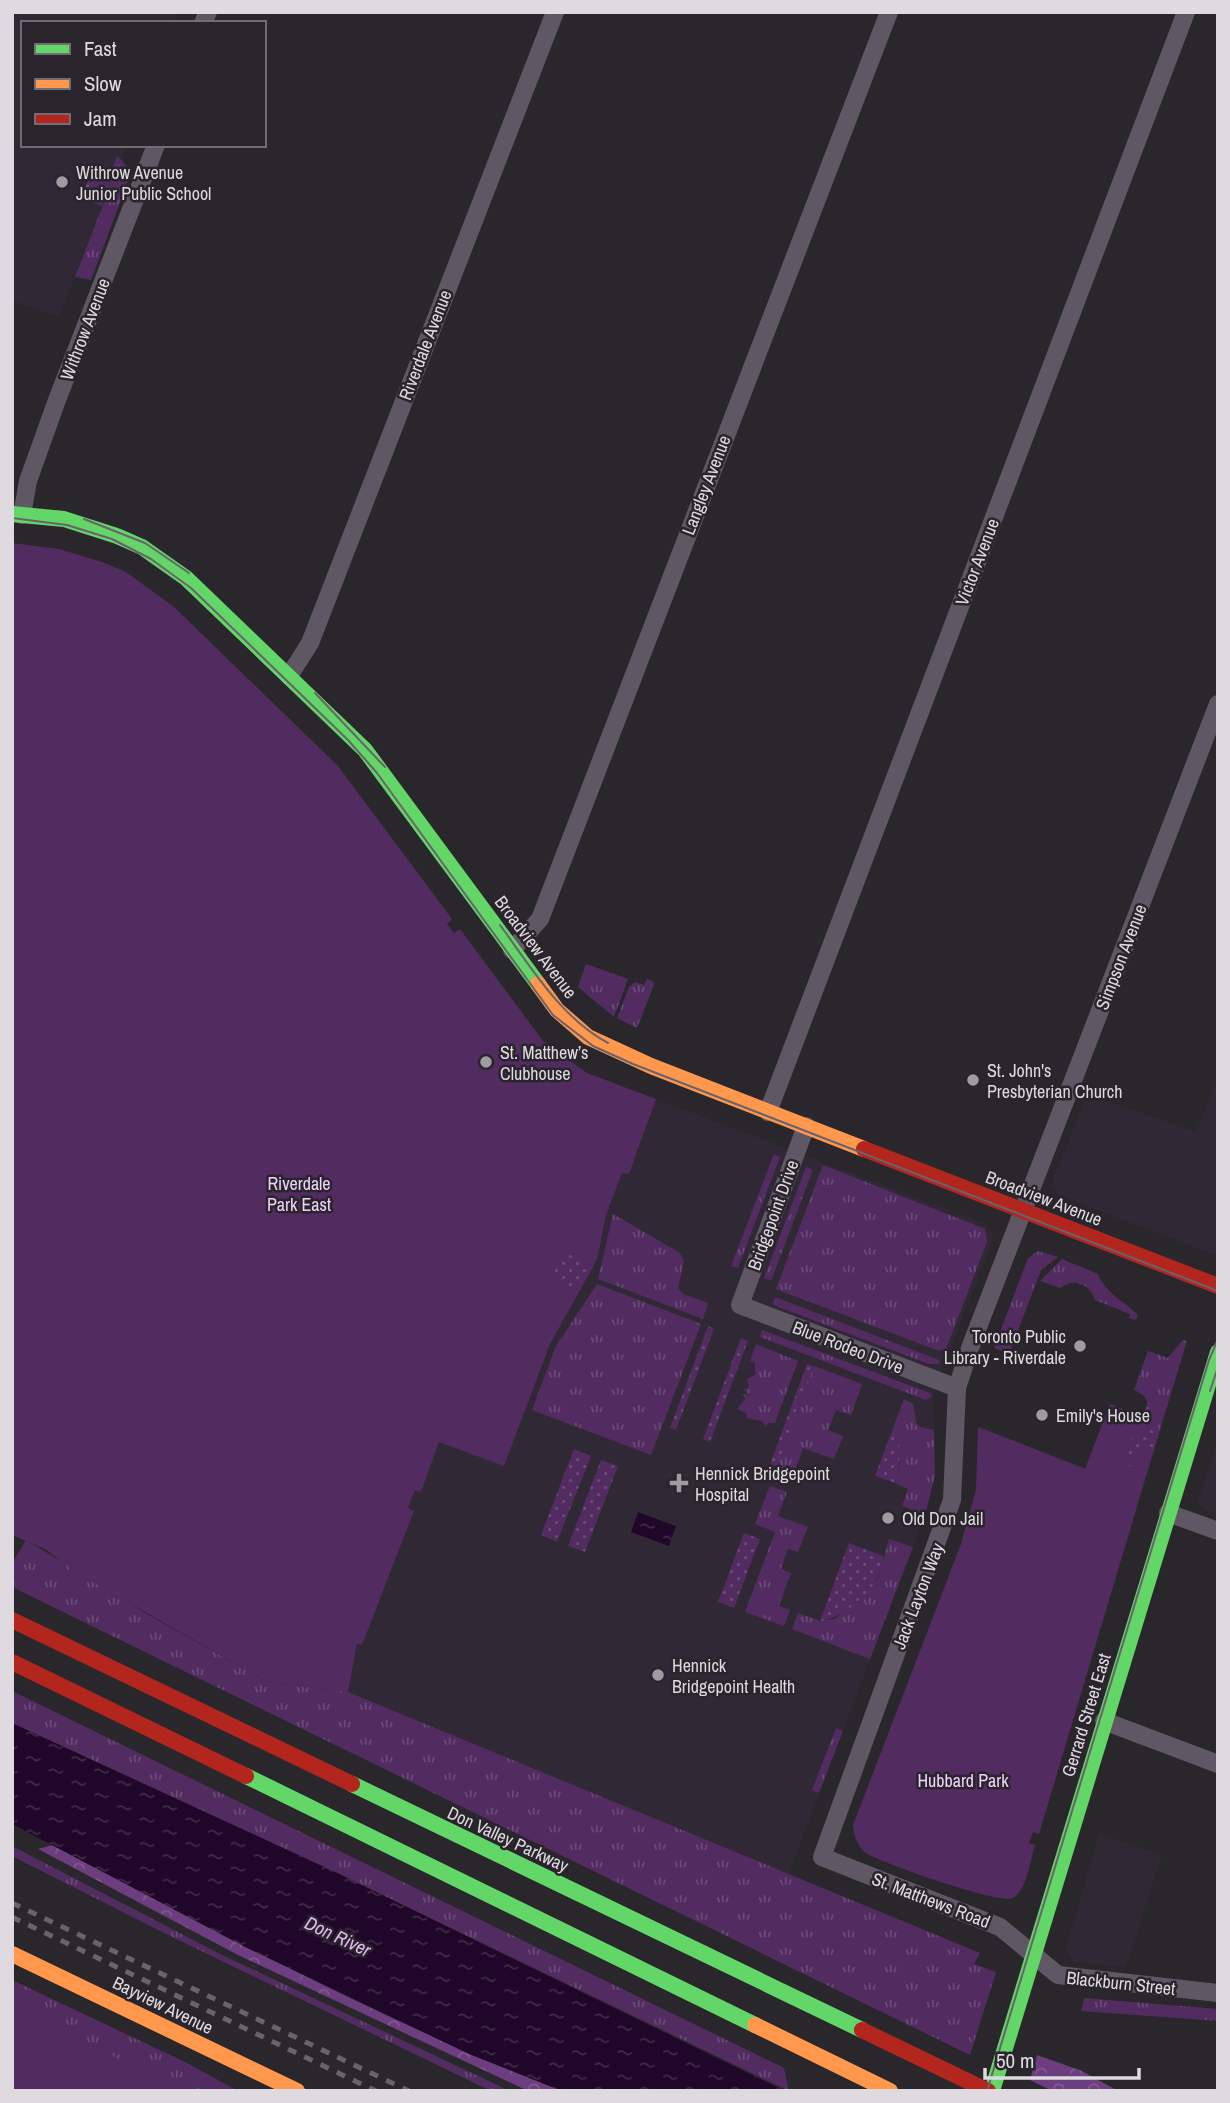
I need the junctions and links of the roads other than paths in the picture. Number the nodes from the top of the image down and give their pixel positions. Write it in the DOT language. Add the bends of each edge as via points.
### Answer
graph roads {
  1 [pos="555,12"];
  2 [pos="889,12"];
  3 [pos="1186,12"];
  4 [pos="155,147"];
  5 [pos="17,514"];
  6 [pos="289,676"];
  7 [pos="1218,704"];
  8 [pos="512,950"];
  9 [pos="768,1112"];
  10 [pos="806,1126"];
  11 [pos="1024,1210"];
  12 [pos="1218,1286"];
  13 [pos="740,1305"];
  14 [pos="1218,1352"];
  15 [pos="957,1388"];
  16 [pos="1168,1513"];
  17 [pos="1218,1531"];
  18 [pos="12,1620"];
  19 [pos="12,1662"];
  20 [pos="1104,1721"];
  21 [pos="1218,1764"];
  22 [pos="822,1857"];
  23 [pos="1034,1953"];
  24 [pos="12,1954"];
  25 [pos="1218,1993"];
  26 [pos="222,2055"];
  27 [pos="267,2091"];
  28 [pos="297,2091"];
  29 [pos="890,2091"];
  30 [pos="990,2091"];
  1 -- 6 [label="street, Riverdale Avenue" via="310,643"];
  2 -- 8 [label="street, Langley Avenue" via="540,919"];
  3 -- 9 [label="street, Victor Avenue"];
  4 -- 5 [label="street, Withrow Avenue"];
  5 -- 6 [label="main road, Broadview Avenue" via="64,519 142,547 187,578"];
  6 -- 8 [label="main road, Broadview Avenue" via="378,766"];
  7 -- 11 [label="street, Simpson Avenue"];
  8 -- 9 [label="main road, Broadview Avenue" via="557,1010 588,1037 614,1052"];
  9 -- 10 [label="main road, Broadview Avenue"];
  10 -- 11 [label="main road, Broadview Avenue"];
  10 -- 13 [label="street, Bridgepoint Drive"];
  11 -- 12 [label="main road, Broadview Avenue"];
  11 -- 15 [label="street, Jack Layton Way"];
  13 -- 15 [label="street, Blue Rodeo Drive"];
  14 -- 16 [label="main road, Gerrard Street East"];
  15 -- 22 [label="street, Jack Layton Way" via="952,1500"];
  16 -- 17 [label="street"];
  16 -- 20 [label="main road, Gerrard Street East"];
  18 -- 30 [label="main road, Don Valley Parkway"];
  19 -- 29 [label="main road"];
  20 -- 21 [label="street"];
  20 -- 23 [label="main road, Gerrard Street East"];
  22 -- 23 [label="street, St. Matthews Road" via="1000,1927"];
  23 -- 25 [label="street, Blackburn Street" via="1058,1975"];
  23 -- 30 [label="main road, Gerrard Street East"];
  24 -- 26 [label="main road, Bayview Avenue"];
  26 -- 27 [label="main road"];
  26 -- 28 [label="main road, Bayview Avenue"];
}
